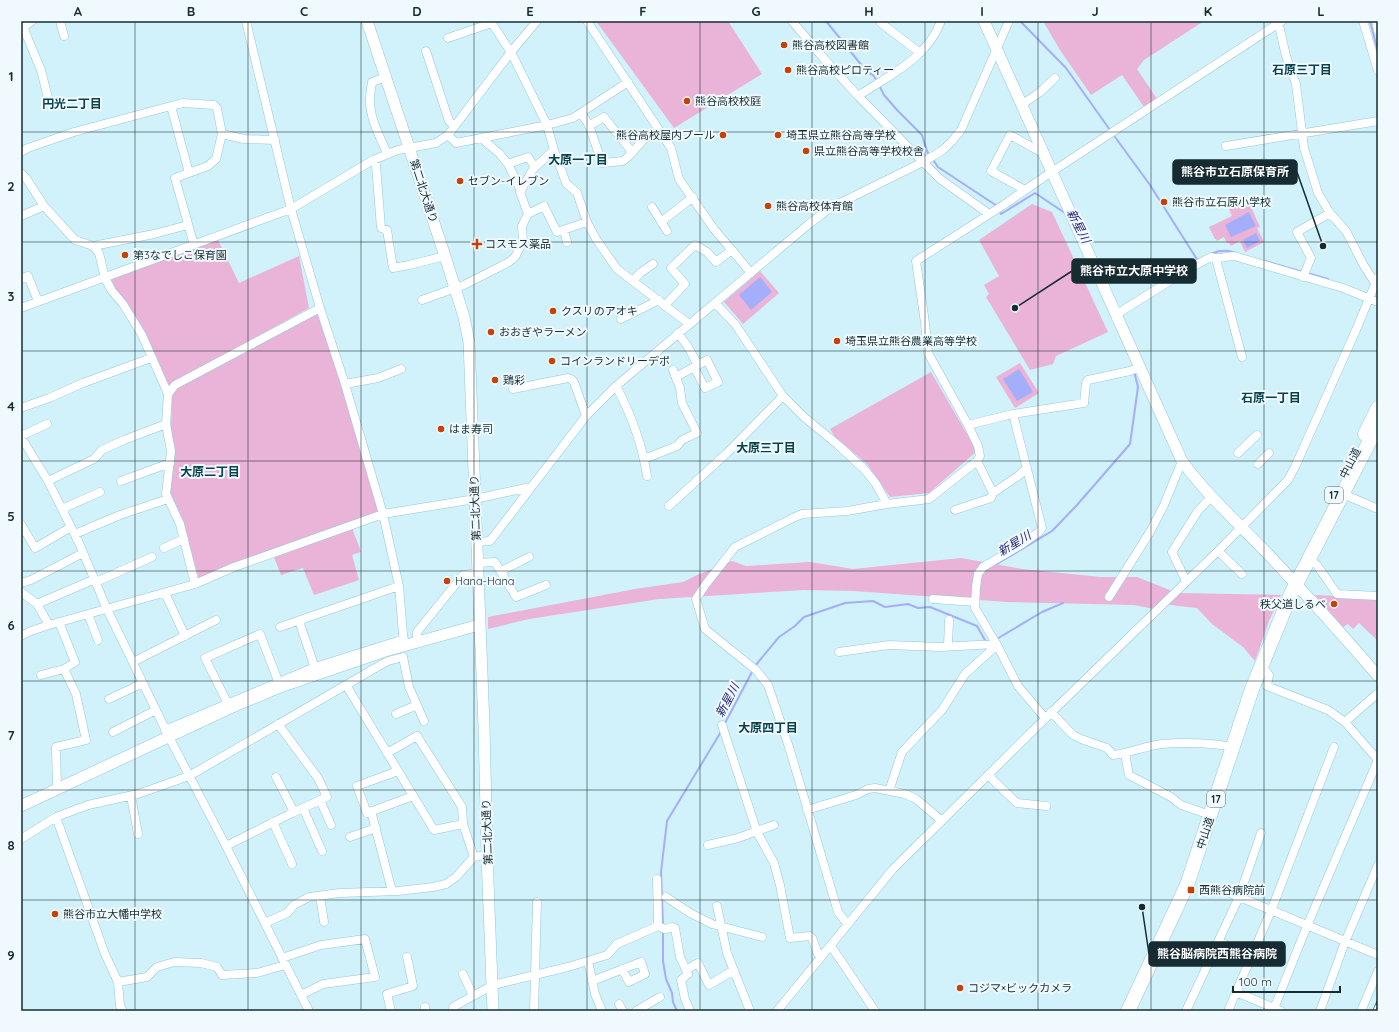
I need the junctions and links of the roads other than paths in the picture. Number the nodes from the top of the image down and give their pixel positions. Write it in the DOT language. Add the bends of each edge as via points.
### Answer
graph roads {
  1 [pos="60,21"];
  2 [pos="246,21"];
  3 [pos="368,21"];
  4 [pos="537,21"];
  5 [pos="587,21"];
  6 [pos="792,21"];
  7 [pos="941,21"];
  8 [pos="984,21"];
  9 [pos="1009,21"];
  10 [pos="1362,21"];
  11 [pos="1376,21"];
  12 [pos="491,22"];
  13 [pos="1280,22"];
  14 [pos="881,23"];
  15 [pos="26,24"];
  16 [pos="1378,31"];
  17 [pos="64,36"];
  18 [pos="448,38"];
  19 [pos="996,49"];
  20 [pos="426,51"];
  21 [pos="511,52"];
  22 [pos="920,53"];
  23 [pos="1378,70"];
  24 [pos="386,77"];
  25 [pos="1055,78"];
  26 [pos="628,82"];
  27 [pos="47,94"];
  28 [pos="858,96"];
  29 [pos="1021,105"];
  30 [pos="171,106"];
  31 [pos="581,113"];
  32 [pos="1378,121"];
  33 [pos="547,125"];
  34 [pos="454,126"];
  35 [pos="589,126"];
  36 [pos="660,131"];
  37 [pos="222,134"];
  38 [pos="1301,134"];
  39 [pos="448,135"];
  40 [pos="481,138"];
  41 [pos="275,140"];
  42 [pos="1226,146"];
  43 [pos="409,147"];
  44 [pos="554,150"];
  45 [pos="1043,150"];
  46 [pos="21,152"];
  47 [pos="632,152"];
  48 [pos="387,153"];
  49 [pos="373,160"];
  50 [pos="925,160"];
  51 [pos="508,164"];
  52 [pos="535,167"];
  53 [pos="1052,172"];
  54 [pos="21,173"];
  55 [pos="189,173"];
  56 [pos="1025,190"];
  57 [pos="521,191"];
  58 [pos="693,197"];
  59 [pos="44,206"];
  60 [pos="652,207"];
  61 [pos="291,209"];
  62 [pos="992,213"];
  63 [pos="1330,213"];
  64 [pos="528,214"];
  65 [pos="21,216"];
  66 [pos="587,222"];
  67 [pos="661,222"];
  68 [pos="188,225"];
  69 [pos="564,230"];
  70 [pos="667,231"];
  71 [pos="567,242"];
  72 [pos="194,245"];
  73 [pos="93,246"];
  74 [pos="732,250"];
  75 [pos="445,256"];
  76 [pos="1216,259"];
  77 [pos="653,264"];
  78 [pos="751,272"];
  79 [pos="1303,277"];
  80 [pos="105,278"];
  81 [pos="21,279"];
  82 [pos="1377,279"];
  83 [pos="633,281"];
  84 [pos="456,288"];
  85 [pos="1370,295"];
  86 [pos="422,300"];
  87 [pos="38,301"];
  88 [pos="662,302"];
  89 [pos="715,302"];
  90 [pos="1378,302"];
  91 [pos="21,308"];
  92 [pos="320,308"];
  93 [pos="1116,312"];
  94 [pos="621,319"];
  95 [pos="689,324"];
  96 [pos="678,334"];
  97 [pos="151,358"];
  98 [pos="1242,358"];
  99 [pos="1137,368"];
  100 [pos="401,369"];
  101 [pos="345,384"];
  102 [pos="616,386"];
  103 [pos="513,389"];
  104 [pos="168,394"];
  105 [pos="784,396"];
  106 [pos="21,408"];
  107 [pos="1378,408"];
  108 [pos="1013,414"];
  109 [pos="586,416"];
  110 [pos="46,424"];
  111 [pos="166,424"];
  112 [pos="968,425"];
  113 [pos="1378,427"];
  114 [pos="1257,435"];
  115 [pos="21,436"];
  116 [pos="24,449"];
  117 [pos="1238,453"];
  118 [pos="1269,453"];
  119 [pos="644,459"];
  120 [pos="977,461"];
  121 [pos="1182,461"];
  122 [pos="170,463"];
  123 [pos="1258,464"];
  124 [pos="1027,468"];
  125 [pos="647,476"];
  126 [pos="121,480"];
  127 [pos="48,481"];
  128 [pos="529,489"];
  129 [pos="100,492"];
  130 [pos="993,493"];
  131 [pos="1339,493"];
  132 [pos="1212,496"];
  133 [pos="168,499"];
  134 [pos="475,499"];
  135 [pos="887,504"];
  136 [pos="669,506"];
  137 [pos="62,509"];
  138 [pos="1378,509"];
  139 [pos="955,510"];
  140 [pos="383,514"];
  141 [pos="21,524"];
  142 [pos="1242,526"];
  143 [pos="73,531"];
  144 [pos="184,539"];
  145 [pos="476,542"];
  146 [pos="164,548"];
  147 [pos="1218,551"];
  148 [pos="83,553"];
  149 [pos="152,557"];
  150 [pos="528,557"];
  151 [pos="1308,559"];
  152 [pos="477,568"];
  153 [pos="501,571"];
  154 [pos="1242,574"];
  155 [pos="95,581"];
  156 [pos="1186,581"];
  157 [pos="21,583"];
  158 [pos="195,584"];
  159 [pos="546,585"];
  160 [pos="400,586"];
  161 [pos="1299,587"];
  162 [pos="21,592"];
  163 [pos="165,593"];
  164 [pos="1378,596"];
  165 [pos="1109,597"];
  166 [pos="933,599"];
  167 [pos="976,602"];
  168 [pos="37,604"];
  169 [pos="107,609"];
  170 [pos="88,614"];
  171 [pos="216,620"];
  172 [pos="949,620"];
  173 [pos="299,621"];
  174 [pos="59,622"];
  175 [pos="50,625"];
  176 [pos="479,625"];
  177 [pos="280,627"];
  178 [pos="21,636"];
  179 [pos="185,636"];
  180 [pos="98,640"];
  181 [pos="404,642"];
  182 [pos="417,642"];
  183 [pos="995,642"];
  184 [pos="948,646"];
  185 [pos="839,652"];
  186 [pos="387,656"];
  187 [pos="133,662"];
  188 [pos="1260,667"];
  189 [pos="64,669"];
  190 [pos="316,670"];
  191 [pos="41,675"];
  192 [pos="1378,676"];
  193 [pos="143,683"];
  194 [pos="279,684"];
  195 [pos="346,685"];
  196 [pos="1378,693"];
  197 [pos="110,699"];
  198 [pos="417,704"];
  199 [pos="229,705"];
  200 [pos="156,710"];
  201 [pos="1052,712"];
  202 [pos="396,714"];
  203 [pos="1045,718"];
  204 [pos="424,721"];
  205 [pos="1345,722"];
  206 [pos="278,724"];
  207 [pos="723,727"];
  208 [pos="113,732"];
  209 [pos="167,733"];
  210 [pos="1232,747"];
  211 [pos="1334,747"];
  212 [pos="387,753"];
  213 [pos="1125,754"];
  214 [pos="1378,760"];
  215 [pos="398,771"];
  216 [pos="988,775"];
  217 [pos="189,776"];
  218 [pos="276,777"];
  219 [pos="57,788"];
  220 [pos="889,791"];
  221 [pos="131,796"];
  222 [pos="414,796"];
  223 [pos="320,800"];
  224 [pos="21,806"];
  225 [pos="1046,806"];
  226 [pos="303,808"];
  227 [pos="806,810"];
  228 [pos="371,811"];
  229 [pos="294,812"];
  230 [pos="1210,815"];
  231 [pos="56,817"];
  232 [pos="942,821"];
  233 [pos="273,822"];
  234 [pos="463,824"];
  235 [pos="331,825"];
  236 [pos="774,825"];
  237 [pos="376,828"];
  238 [pos="757,832"];
  239 [pos="1261,833"];
  240 [pos="138,834"];
  241 [pos="350,837"];
  242 [pos="21,839"];
  243 [pos="708,845"];
  244 [pos="226,846"];
  245 [pos="322,851"];
  246 [pos="487,855"];
  247 [pos="474,857"];
  248 [pos="292,864"];
  249 [pos="1378,865"];
  250 [pos="658,879"];
  251 [pos="1223,890"];
  252 [pos="392,891"];
  253 [pos="320,896"];
  254 [pos="666,896"];
  255 [pos="1239,897"];
  256 [pos="537,902"];
  257 [pos="717,906"];
  258 [pos="1272,911"];
  259 [pos="324,922"];
  260 [pos="265,923"];
  261 [pos="848,923"];
  262 [pos="1307,926"];
  263 [pos="660,927"];
  264 [pos="722,927"];
  265 [pos="762,937"];
  266 [pos="1345,942"];
  267 [pos="831,946"];
  268 [pos="1378,956"];
  269 [pos="407,957"];
  270 [pos="821,957"];
  271 [pos="284,961"];
  272 [pos="588,961"];
  273 [pos="622,969"];
  274 [pos="686,970"];
  275 [pos="734,970"];
  276 [pos="1378,971"];
  277 [pos="463,974"];
  278 [pos="535,975"];
  279 [pos="592,981"];
  280 [pos="118,982"];
  281 [pos="1378,982"];
  282 [pos="492,985"];
  283 [pos="1236,992"];
  284 [pos="1368,994"];
  285 [pos="300,995"];
  286 [pos="473,996"];
  287 [pos="660,997"];
  288 [pos="1276,1010"];
  289 [pos="123,1011"];
  290 [pos="308,1011"];
  291 [pos="391,1011"];
  292 [pos="452,1011"];
  293 [pos="493,1011"];
  294 [pos="534,1011"];
  295 [pos="602,1011"];
  296 [pos="636,1011"];
  297 [pos="690,1011"];
  298 [pos="750,1011"];
  299 [pos="777,1011"];
  300 [pos="875,1011"];
  301 [pos="1128,1011"];
  302 [pos="1186,1011"];
  303 [pos="1228,1011"];
  304 [pos="1320,1011"];
  305 [pos="1361,1011"];
  1 -- 17 [label="street"];
  2 -- 41 [label="street"];
  3 -- 24 [label="street, 第二北大通り"];
  4 -- 21 [label="street"];
  5 -- 26 [label="street"];
  6 -- 28 [label="street"];
  7 -- 22 [label="street" via="928,45"];
  8 -- 19 [label="street"];
  9 -- 19 [label="street"];
  10 -- 23 [label="street"];
  11 -- 16 [label="street"];
  12 -- 18 [label="street"];
  12 -- 21 [label="street"];
  13 -- 38 [label="street" via="1286,56 1296,84"];
  13 -- 53 [label="street"];
  14 -- 22 [label="street"];
  15 -- 27 [label="street"];
  19 -- 29 [label="street"];
  19 -- 50 [label="street" via="961,130 943,150"];
  20 -- 34 [label="street" via="448,121"];
  21 -- 33 [label="street"];
  21 -- 34 [label="street"];
  22 -- 28 [label="street"];
  24 -- 43 [label="street, 第二北大通り"];
  24 -- 48 [label="street" via="372,82 370,102 378,133"];
  25 -- 29 [label="street"];
  26 -- 31 [label="street"];
  26 -- 36 [label="street"];
  28 -- 50 [label="street"];
  29 -- 45 [label="street"];
  30 -- 37 [label="street" via="183,103 214,105 217,108"];
  30 -- 46 [label="street" via="74,132"];
  30 -- 55 [label="street"];
  31 -- 33 [label="street" via="573,118"];
  31 -- 35 [label="street"];
  32 -- 38 [label="street"];
  33 -- 40 [label="street"];
  33 -- 44 [label="street"];
  34 -- 39 [label="street"];
  35 -- 47 [label="street" via="604,117"];
  35 -- 47 [label="street" via="602,163 623,161"];
  36 -- 47 [label="street" via="644,140"];
  36 -- 58 [label="street" via="672,148 679,179"];
  37 -- 41 [label="street" via="244,139"];
  37 -- 55 [label="street" via="216,159 208,166"];
  38 -- 42 [label="street"];
  38 -- 63 [label="street" via="1318,193"];
  39 -- 40 [label="street" via="456,143"];
  39 -- 43 [label="street" via="436,143"];
  40 -- 51 [label="street"];
  41 -- 61 [label="street"];
  43 -- 48 [label="street"];
  43 -- 75 [label="street, 第二北大通り"];
  44 -- 52 [label="street"];
  44 -- 66 [label="street" via="566,183 577,193"];
  45 -- 53 [label="street"];
  45 -- 56 [label="street" via="1039,151 1010,135 991,172"];
  48 -- 49 [label="street"];
  49 -- 61 [label="street"];
  49 -- 75 [label="street" via="376,165 381,228 387,230 393,268"];
  50 -- 62 [label="street" via="940,179"];
  50 -- 78 [label="street" via="830,208"];
  51 -- 52 [label="street" via="528,157"];
  51 -- 57 [label="street"];
  52 -- 57 [label="street"];
  53 -- 56 [label="street"];
  53 -- 93 [label="street"];
  54 -- 59 [label="street"];
  55 -- 68 [label="street" via="175,178"];
  56 -- 62 [label="street"];
  57 -- 64 [label="street"];
  58 -- 67 [label="street"];
  58 -- 74 [label="street" via="714,229"];
  59 -- 65 [label="street"];
  59 -- 73 [label="street" via="75,240"];
  60 -- 67 [label="street"];
  61 -- 72 [label="street"];
  61 -- 92 [label="street"];
  62 -- 112 [label="street" via="916,261 928,353"];
  63 -- 79 [label="street" via="1297,232 1311,258"];
  63 -- 82 [label="street" via="1346,232 1369,275 1373,280"];
  64 -- 69 [label="street" via="544,206 557,232"];
  64 -- 84 [label="street" via="522,226 523,241 515,257"];
  66 -- 69 [label="street"];
  66 -- 83 [label="street" via="617,269"];
  67 -- 70 [label="street"];
  68 -- 72 [label="street"];
  68 -- 73 [label="street"];
  69 -- 71 [label="street"];
  72 -- 80 [label="street"];
  73 -- 80 [label="street" via="99,253"];
  74 -- 78 [label="street"];
  74 -- 88 [label="street" via="716,262 708,252 696,245 671,268 685,284"];
  75 -- 84 [label="street, 第二北大通り"];
  76 -- 79 [label="street" via="1234,256"];
  76 -- 93 [label="street" via="1211,257 1192,267"];
  76 -- 98 [label="street"];
  77 -- 83 [label="street"];
  78 -- 89 [label="street"];
  79 -- 85 [label="street"];
  80 -- 87 [label="street"];
  80 -- 97 [label="street" via="142,335"];
  81 -- 87 [label="street" via="28,276"];
  82 -- 85 [label="street"];
  83 -- 88 [label="street"];
  84 -- 86 [label="street"];
  84 -- 134 [label="street, 第二北大通り" via="469,342 471,362"];
  85 -- 90 [label="street"];
  85 -- 142 [label="street" via="1288,480"];
  87 -- 91 [label="street"];
  88 -- 94 [label="street"];
  88 -- 95 [label="street"];
  89 -- 95 [label="street"];
  89 -- 105 [label="street" via="735,324"];
  92 -- 101 [label="street"];
  92 -- 104 [label="street" via="175,384"];
  93 -- 99 [label="street"];
  95 -- 96 [label="street"];
  96 -- 102 [label="street"];
  96 -- 119 [label="street" via="688,347 696,366 674,374 680,388 682,403 697,433 682,440 677,446"];
  97 -- 104 [label="street"];
  97 -- 106 [label="street"];
  99 -- 108 [label="street" via="1088,380 1084,403"];
  99 -- 121 [label="street"];
  100 -- 101 [label="street" via="378,378"];
  101 -- 140 [label="street"];
  102 -- 109 [label="street"];
  102 -- 119 [label="street" via="629,411"];
  103 -- 109 [label="street" via="571,379"];
  104 -- 111 [label="street"];
  105 -- 135 [label="street" via="804,417 865,470"];
  105 -- 136 [label="street"];
  107 -- 131 [label="highway, 中山道 / 17"];
  108 -- 112 [label="street"];
  108 -- 124 [label="street"];
  109 -- 128 [label="street"];
  110 -- 115 [label="street"];
  111 -- 122 [label="street" via="171,451"];
  111 -- 127 [label="street" via="102,450 94,459"];
  112 -- 120 [label="street" via="978,446 980,456"];
  113 -- 131 [label="highway, 中山道 / 17"];
  114 -- 117 [label="street"];
  115 -- 116 [label="street"];
  116 -- 127 [label="street"];
  118 -- 123 [label="street"];
  119 -- 125 [label="street"];
  120 -- 130 [label="street"];
  120 -- 135 [label="street" via="929,499"];
  121 -- 132 [label="street"];
  121 -- 165 [label="street" via="1150,532"];
  122 -- 126 [label="street"];
  122 -- 133 [label="street" via="166,494"];
  124 -- 130 [label="street"];
  124 -- 167 [label="street" via="1042,528 983,567 978,574"];
  127 -- 137 [label="street"];
  128 -- 134 [label="street"];
  128 -- 145 [label="street" via="490,541"];
  129 -- 137 [label="street"];
  130 -- 139 [label="street" via="991,498"];
  131 -- 138 [label="street"];
  131 -- 151 [label="highway, 中山道 / 17"];
  131 -- 161 [label="highway, 中山道 / 17" via="1294,572"];
  132 -- 142 [label="street"];
  132 -- 156 [label="street" via="1198,511 1172,552"];
  133 -- 143 [label="street"];
  133 -- 144 [label="street"];
  134 -- 140 [label="street"];
  134 -- 145 [label="street, 第二北大通り"];
  135 -- 227 [label="street" via="795,516 731,550 696,599 705,629 754,669 768,685"];
  137 -- 143 [label="street"];
  140 -- 158 [label="street" via="234,567"];
  140 -- 160 [label="street"];
  141 -- 143 [label="street" via="35,548"];
  142 -- 147 [label="street"];
  142 -- 161 [label="street"];
  143 -- 148 [label="street"];
  144 -- 146 [label="street"];
  144 -- 158 [label="street"];
  145 -- 152 [label="street, 第二北大通り"];
  147 -- 154 [label="street"];
  147 -- 156 [label="street"];
  148 -- 155 [label="street"];
  148 -- 157 [label="street"];
  149 -- 155 [label="street"];
  150 -- 153 [label="street"];
  151 -- 161 [label="highway, 中山道 / 17"];
  151 -- 164 [label="street" via="1317,565 1337,594"];
  152 -- 153 [label="street" via="495,562"];
  152 -- 176 [label="street, 第二北大通り"];
  152 -- 182 [label="street" via="463,575 417,632"];
  153 -- 159 [label="street" via="516,597"];
  155 -- 168 [label="street"];
  155 -- 169 [label="street"];
  156 -- 201 [label="street"];
  158 -- 163 [label="street"];
  160 -- 173 [label="street"];
  160 -- 181 [label="street"];
  161 -- 188 [label="highway, 中山道 / 17"];
  161 -- 192 [label="street"];
  162 -- 168 [label="street"];
  163 -- 169 [label="street"];
  163 -- 179 [label="street"];
  166 -- 167 [label="street"];
  167 -- 183 [label="street" via="976,608"];
  168 -- 175 [label="street"];
  169 -- 170 [label="street"];
  169 -- 187 [label="street"];
  170 -- 174 [label="street"];
  170 -- 180 [label="street"];
  171 -- 179 [label="street"];
  172 -- 184 [label="street"];
  173 -- 177 [label="street"];
  173 -- 190 [label="street"];
  174 -- 175 [label="street"];
  174 -- 189 [label="street" via="75,662"];
  175 -- 178 [label="street"];
  176 -- 182 [label="street"];
  176 -- 246 [label="street, 第二北大通り"];
  179 -- 187 [label="street"];
  181 -- 182 [label="street"];
  181 -- 186 [label="street"];
  181 -- 190 [label="street"];
  183 -- 184 [label="street"];
  183 -- 203 [label="street" via="1018,686"];
  183 -- 220 [label="street" via="965,674 943,708 902,752"];
  184 -- 185 [label="street" via="889,645"];
  186 -- 190 [label="street"];
  186 -- 195 [label="street"];
  186 -- 198 [label="street" via="403,657"];
  187 -- 193 [label="street"];
  188 -- 205 [label="street" via="1269,675 1267,686 1328,710"];
  188 -- 210 [label="highway, 中山道 / 17"];
  189 -- 191 [label="street"];
  189 -- 219 [label="street" via="76,694 86,740 56,747"];
  190 -- 194 [label="street"];
  193 -- 197 [label="street"];
  193 -- 200 [label="street"];
  194 -- 199 [label="street"];
  194 -- 199 [label="street" via="260,634 204,658"];
  195 -- 206 [label="street"];
  195 -- 212 [label="street"];
  196 -- 205 [label="street"];
  198 -- 202 [label="street"];
  198 -- 204 [label="street"];
  199 -- 209 [label="street"];
  200 -- 208 [label="street"];
  200 -- 209 [label="street"];
  201 -- 203 [label="street"];
  201 -- 213 [label="street" via="1073,735 1107,748 1113,755"];
  203 -- 216 [label="street"];
  205 -- 214 [label="street"];
  206 -- 217 [label="street"];
  206 -- 223 [label="street" via="318,778 327,797"];
  207 -- 238 [label="street"];
  209 -- 217 [label="street"];
  209 -- 219 [label="street"];
  210 -- 213 [label="street" via="1198,743 1161,744"];
  210 -- 230 [label="highway, 中山道 / 17"];
  211 -- 258 [label="street"];
  212 -- 215 [label="street"];
  212 -- 234 [label="street" via="417,736 462,807"];
  213 -- 230 [label="street" via="1129,774 1172,797 1181,805"];
  214 -- 262 [label="street"];
  215 -- 222 [label="street"];
  215 -- 228 [label="street" via="357,786 367,813"];
  216 -- 225 [label="street" via="1017,803"];
  216 -- 232 [label="street"];
  217 -- 221 [label="street"];
  217 -- 244 [label="street"];
  218 -- 229 [label="street"];
  219 -- 224 [label="street"];
  220 -- 227 [label="street" via="868,789"];
  220 -- 232 [label="street" via="916,799"];
  221 -- 231 [label="street" via="88,805"];
  221 -- 240 [label="street"];
  222 -- 228 [label="street"];
  222 -- 234 [label="street" via="434,830"];
  223 -- 226 [label="street"];
  223 -- 235 [label="street"];
  226 -- 229 [label="street"];
  226 -- 245 [label="street"];
  227 -- 261 [label="street" via="838,912"];
  228 -- 237 [label="street"];
  229 -- 233 [label="street"];
  230 -- 301 [label="highway, 中山道 / 17" via="1187,885"];
  231 -- 242 [label="street"];
  231 -- 280 [label="street"];
  232 -- 261 [label="street" via="893,869"];
  233 -- 244 [label="street"];
  233 -- 248 [label="street"];
  234 -- 247 [label="street"];
  236 -- 238 [label="street"];
  237 -- 241 [label="street"];
  237 -- 252 [label="street"];
  238 -- 243 [label="street"];
  238 -- 270 [label="street" via="774,863 790,938 810,936"];
  239 -- 255 [label="street"];
  244 -- 260 [label="street"];
  246 -- 247 [label="street"];
  246 -- 282 [label="street, 第二北大通り"];
  247 -- 252 [label="street" via="446,884"];
  249 -- 266 [label="street"];
  250 -- 263 [label="street"];
  251 -- 255 [label="street"];
  252 -- 253 [label="street"];
  253 -- 259 [label="street"];
  253 -- 260 [label="street" via="309,897 294,905 287,913"];
  254 -- 264 [label="street" via="690,913"];
  255 -- 258 [label="street"];
  255 -- 302 [label="street" via="1217,944 1225,944 1217,960 1208,964"];
  256 -- 278 [label="street"];
  257 -- 264 [label="street"];
  258 -- 262 [label="street"];
  258 -- 283 [label="street"];
  260 -- 271 [label="street"];
  261 -- 267 [label="street"];
  262 -- 266 [label="street"];
  262 -- 288 [label="street"];
  263 -- 272 [label="street" via="618,944 607,955"];
  263 -- 274 [label="street" via="675,928 680,957"];
  264 -- 265 [label="street"];
  264 -- 275 [label="street" via="727,953"];
  266 -- 268 [label="street"];
  266 -- 304 [label="street"];
  267 -- 270 [label="street"];
  267 -- 300 [label="street"];
  269 -- 291 [label="street" via="413,986 387,994"];
  270 -- 299 [label="street"];
  271 -- 280 [label="street" via="257,973 222,975 217,967 201,963 174,962 157,967 146,977"];
  271 -- 285 [label="street"];
  271 -- 285 [label="street" via="321,945 365,939 374,977 323,984"];
  272 -- 278 [label="street"];
  272 -- 279 [label="street"];
  273 -- 279 [label="street"];
  274 -- 275 [label="street" via="698,964 709,985"];
  274 -- 297 [label="street" via="688,974 681,980"];
  275 -- 298 [label="street"];
  276 -- 284 [label="street"];
  277 -- 286 [label="street"];
  278 -- 282 [label="street"];
  278 -- 294 [label="street"];
  279 -- 295 [label="street"];
  280 -- 289 [label="street" via="120,1006"];
  281 -- 284 [label="street" via="1375,990"];
  282 -- 286 [label="street"];
  282 -- 293 [label="street, 第二北大通り"];
  283 -- 288 [label="street"];
  283 -- 303 [label="street"];
  284 -- 305 [label="street"];
  285 -- 290 [label="street"];
  286 -- 292 [label="street"];
  287 -- 296 [label="street"];
}
